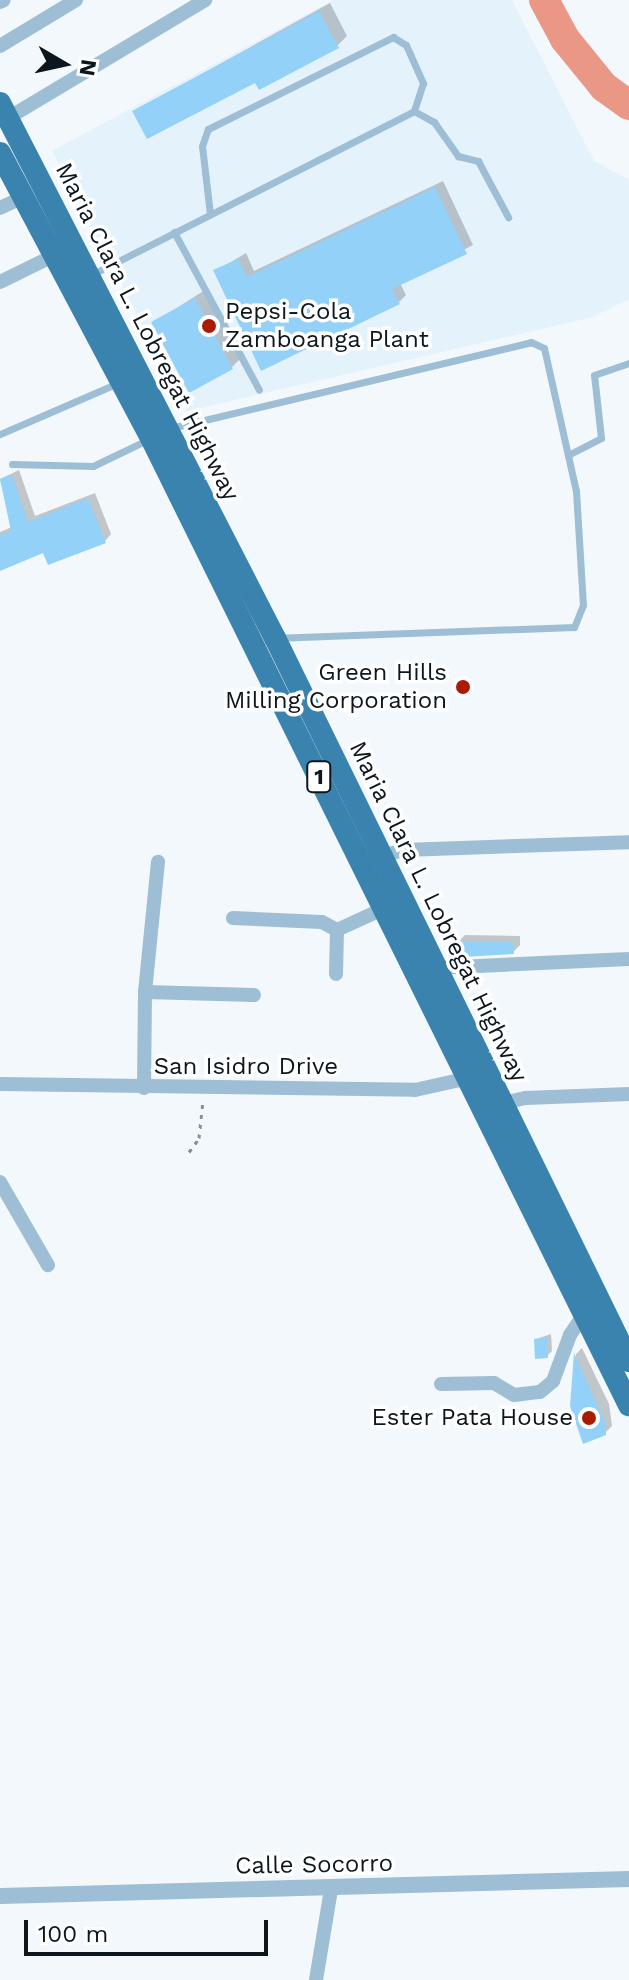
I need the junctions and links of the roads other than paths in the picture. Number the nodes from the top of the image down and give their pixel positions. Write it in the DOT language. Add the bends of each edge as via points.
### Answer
graph roads {
  1 [pos="76,0"];
  2 [pos="205,0"];
  3 [pos="0,46"];
  4 [pos="4,111"];
  5 [pos="414,111"];
  6 [pos="0,153"];
  7 [pos="24,197"];
  8 [pos="0,208"];
  9 [pos="210,214"];
  10 [pos="508,217"];
  11 [pos="174,232"];
  12 [pos="53,256"];
  13 [pos="79,281"];
  14 [pos="0,282"];
  15 [pos="629,363"];
  16 [pos="122,382"];
  17 [pos="259,390"];
  18 [pos="0,434"];
  19 [pos="159,434"];
  20 [pos="568,455"];
  21 [pos="12,464"];
  22 [pos="265,643"];
  23 [pos="629,842"];
  24 [pos="372,859"];
  25 [pos="158,862"];
  26 [pos="385,908"];
  27 [pos="233,918"];
  28 [pos="337,930"];
  29 [pos="629,959"];
  30 [pos="436,968"];
  31 [pos="336,974"];
  32 [pos="145,992"];
  33 [pos="254,995"];
  34 [pos="479,1074"];
  35 [pos="0,1084"];
  36 [pos="144,1088"];
  37 [pos="629,1094"];
  38 [pos="494,1105"];
  39 [pos="0,1182"];
  40 [pos="48,1265"];
  41 [pos="585,1313"];
  42 [pos="629,1361"];
  43 [pos="441,1384"];
  44 [pos="629,1405"];
  45 [pos="629,1879"];
  46 [pos="331,1889"];
  47 [pos="0,1896"];
  48 [pos="316,1980"];
  1 -- 3 [label="street"];
  2 -- 4 [label="street"];
  4 -- 13 [label="highway, Maria Clara L. Lobregat Highway / 1"];
  5 -- 9 [label="lane"];
  5 -- 9 [label="lane" via="423,83 406,45 393,37 208,129 202,146"];
  5 -- 10 [label="lane" via="434,122 458,156 478,161"];
  6 -- 7 [label="highway, Maria Clara L. Lobregat Highway / 1"];
  7 -- 8 [label="street"];
  7 -- 12 [label="highway, Maria Clara L. Lobregat Highway / 1"];
  9 -- 11 [label="lane"];
  11 -- 13 [label="lane"];
  11 -- 17 [label="lane"];
  12 -- 13 [label="highway, Maria Clara L. Lobregat Highway / 1"];
  12 -- 14 [label="street"];
  13 -- 16 [label="highway, Maria Clara L. Lobregat Highway / 1"];
  13 -- 19 [label="highway, Maria Clara L. Lobregat Highway / 1"];
  15 -- 20 [label="lane" via="594,375 601,438"];
  16 -- 18 [label="lane"];
  16 -- 19 [label="highway, Maria Clara L. Lobregat Highway / 1"];
  19 -- 20 [label="lane" via="531,342 544,348 550,360"];
  19 -- 21 [label="lane" via="93,466"];
  19 -- 22 [label="highway, Maria Clara L. Lobregat Highway / 1"];
  20 -- 22 [label="lane" via="582,564 583,605 574,627"];
  22 -- 24 [label="highway, Maria Clara L. Lobregat Highway / 1"];
  23 -- 24 [label="street" via="416,849"];
  24 -- 26 [label="highway, Maria Clara L. Lobregat Highway / 1"];
  24 -- 30 [label="highway, Maria Clara L. Lobregat Highway / 1"];
  25 -- 32 [label="street"];
  26 -- 28 [label="street"];
  26 -- 34 [label="highway, Maria Clara L. Lobregat Highway / 1"];
  27 -- 28 [label="street" via="322,922"];
  28 -- 31 [label="street"];
  29 -- 30 [label="street"];
  30 -- 34 [label="highway, Maria Clara L. Lobregat Highway / 1"];
  32 -- 33 [label="street"];
  32 -- 36 [label="street"];
  34 -- 36 [label="street, San Isidro Drive" via="415,1090"];
  34 -- 38 [label="highway, Maria Clara L. Lobregat Highway / 1"];
  35 -- 36 [label="street, San Isidro Drive"];
  37 -- 38 [label="street"];
  38 -- 41 [label="highway, Maria Clara L. Lobregat Highway / 1"];
  38 -- 42 [label="highway, Maria Clara L. Lobregat Highway / 1"];
  39 -- 40 [label="street"];
  41 -- 43 [label="street" via="553,1381 540,1392 514,1395 494,1383"];
  41 -- 44 [label="highway, Maria Clara L. Lobregat Highway / 1"];
  45 -- 46 [label="street, Calle Socorro"];
  46 -- 47 [label="street, Calle Socorro"];
  46 -- 48 [label="street"];
}
